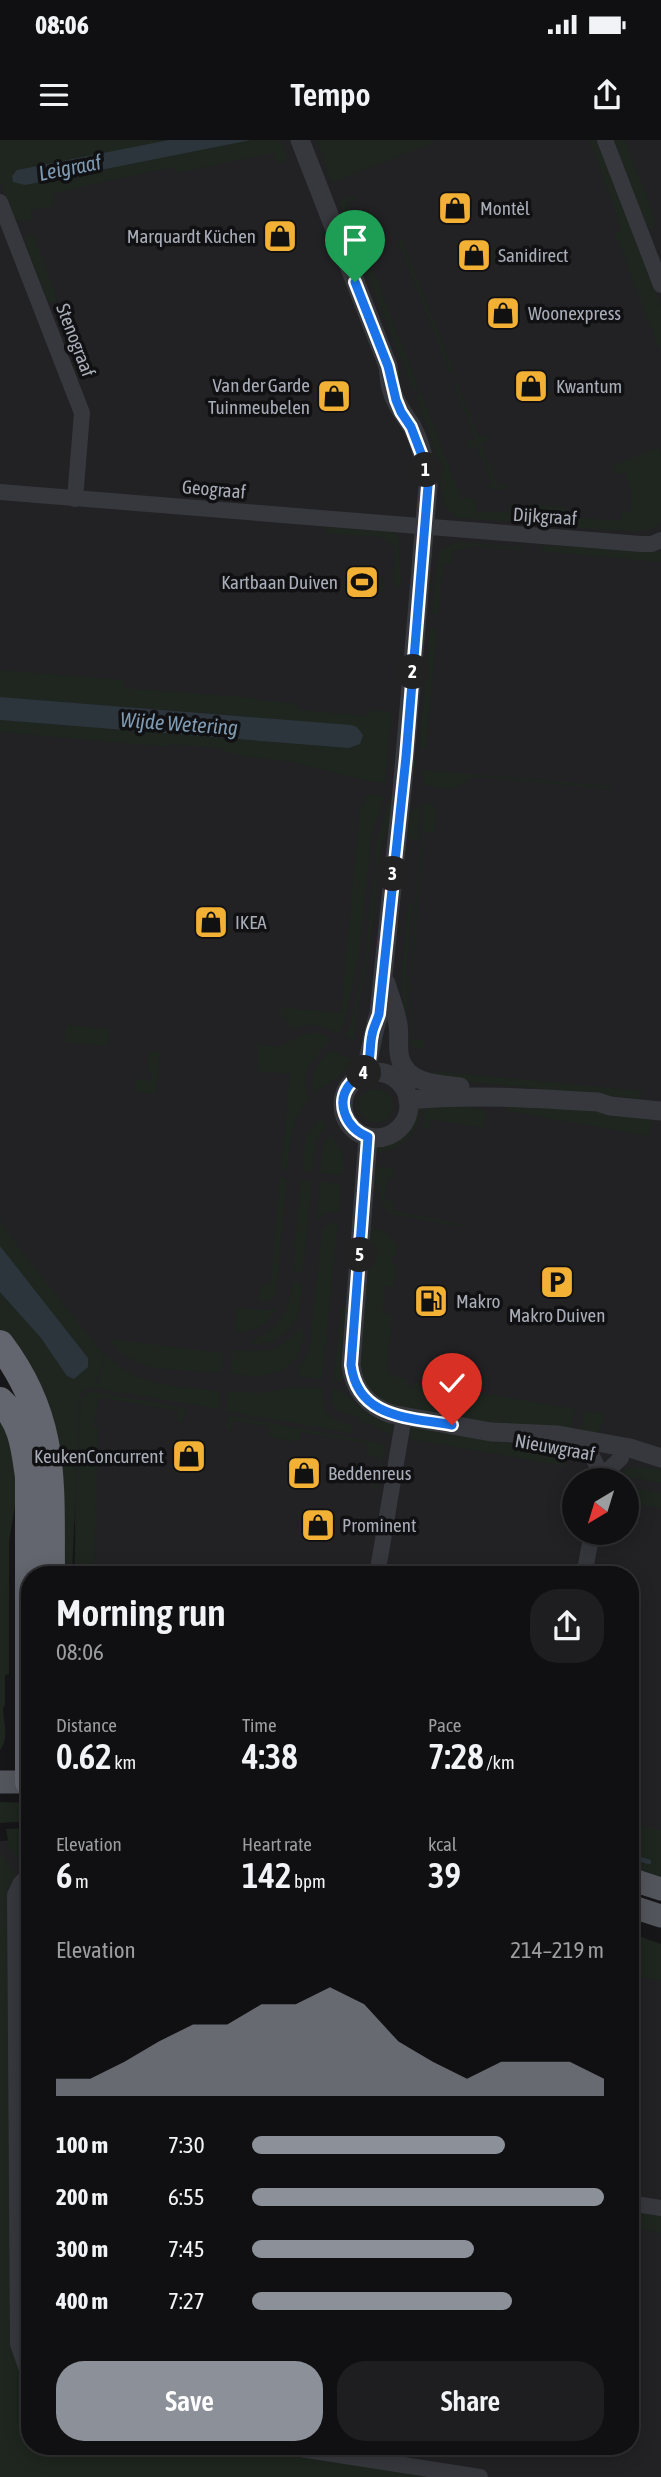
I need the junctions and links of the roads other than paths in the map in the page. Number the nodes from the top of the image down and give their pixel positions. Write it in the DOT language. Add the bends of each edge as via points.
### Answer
graph roads {
  1 [pos="605,140"];
  2 [pos="302,142"];
  3 [pos="0,202"];
  4 [pos="661,285"];
  5 [pos="0,492"];
  6 [pos="75,499"];
  7 [pos="425,527"];
  8 [pos="661,541"];
  9 [pos="383,971"];
  10 [pos="373,1073"];
  11 [pos="520,1097"];
  12 [pos="408,1100"];
  13 [pos="661,1111"];
  14 [pos="368,1137"];
  15 [pos="0,1344"];
  16 [pos="0,1401"];
  17 [pos="404,1416"];
  18 [pos="491,1432"];
  19 [pos="591,1454"];
  20 [pos="621,1458"];
  21 [pos="661,1460"];
  22 [pos="597,1468"];
  23 [pos="612,1468"];
  24 [pos="590,1545"];
  25 [pos="29,1566"];
  26 [pos="51,1566"];
  27 [pos="379,1566"];
  28 [pos="586,1566"];
  29 [pos="0,1782"];
  30 [pos="21,1782"];
  31 [pos="639,1882"];
  32 [pos="21,1883"];
  33 [pos="661,1889"];
  34 [pos="639,1909"];
  35 [pos="661,1916"];
  36 [pos="639,2204"];
  37 [pos="661,2208"];
  38 [pos="21,2352"];
  39 [pos="340,2455"];
  40 [pos="480,2477"];
  1 -- 4 [label="street"];
  2 -- 7 [label="street" via="427,475"];
  3 -- 6 [label="street, Stenograaf" via="82,414"];
  5 -- 6 [label="street, Geograaf"];
  6 -- 7 [label="street, Geograaf"];
  7 -- 8 [label="street, Dijkgraaf" via="642,544"];
  7 -- 9 [label="street"];
  9 -- 10 [label="street" via="379,1014 384,1036"];
  9 -- 11 [label="street" via="398,1025 400,1059 410,1073 425,1082"];
  10 -- 12 [label="street" via="396,1079"];
  10 -- 14 [label="street" via="357,1077 346,1090 343,1108 349,1125"];
  11 -- 12 [label="street"];
  11 -- 13 [label="street"];
  12 -- 14 [label="street" via="401,1125 386,1136"];
  14 -- 17 [label="street, Nieuwgraaf" via="352,1374 370,1404"];
  15 -- 26 [label="highway" via="33,1396 43,1427 50,1463"];
  16 -- 25 [label="highway" via="20,1430 29,1477"];
  17 -- 18 [label="street, Nieuwgraaf"];
  17 -- 27 [label="street"];
  18 -- 19 [label="street, Nieuwgraaf"];
  18 -- 21 [label="street, Nieuwgraaf" via="558,1435 648,1452"];
  19 -- 20 [label="street, Nieuwgraaf"];
  19 -- 22 [label="street"];
  20 -- 21 [label="street, Nieuwgraaf"];
  20 -- 23 [label="street"];
  24 -- 28 [label="street"];
  29 -- 30 [label="main road"];
  31 -- 33 [label="main road"];
  32 -- 38 [label="street" via="15,1895 15,1993"];
  34 -- 35 [label="main road"];
  36 -- 37 [label="street"];
  39 -- 40 [label="street"];
}
